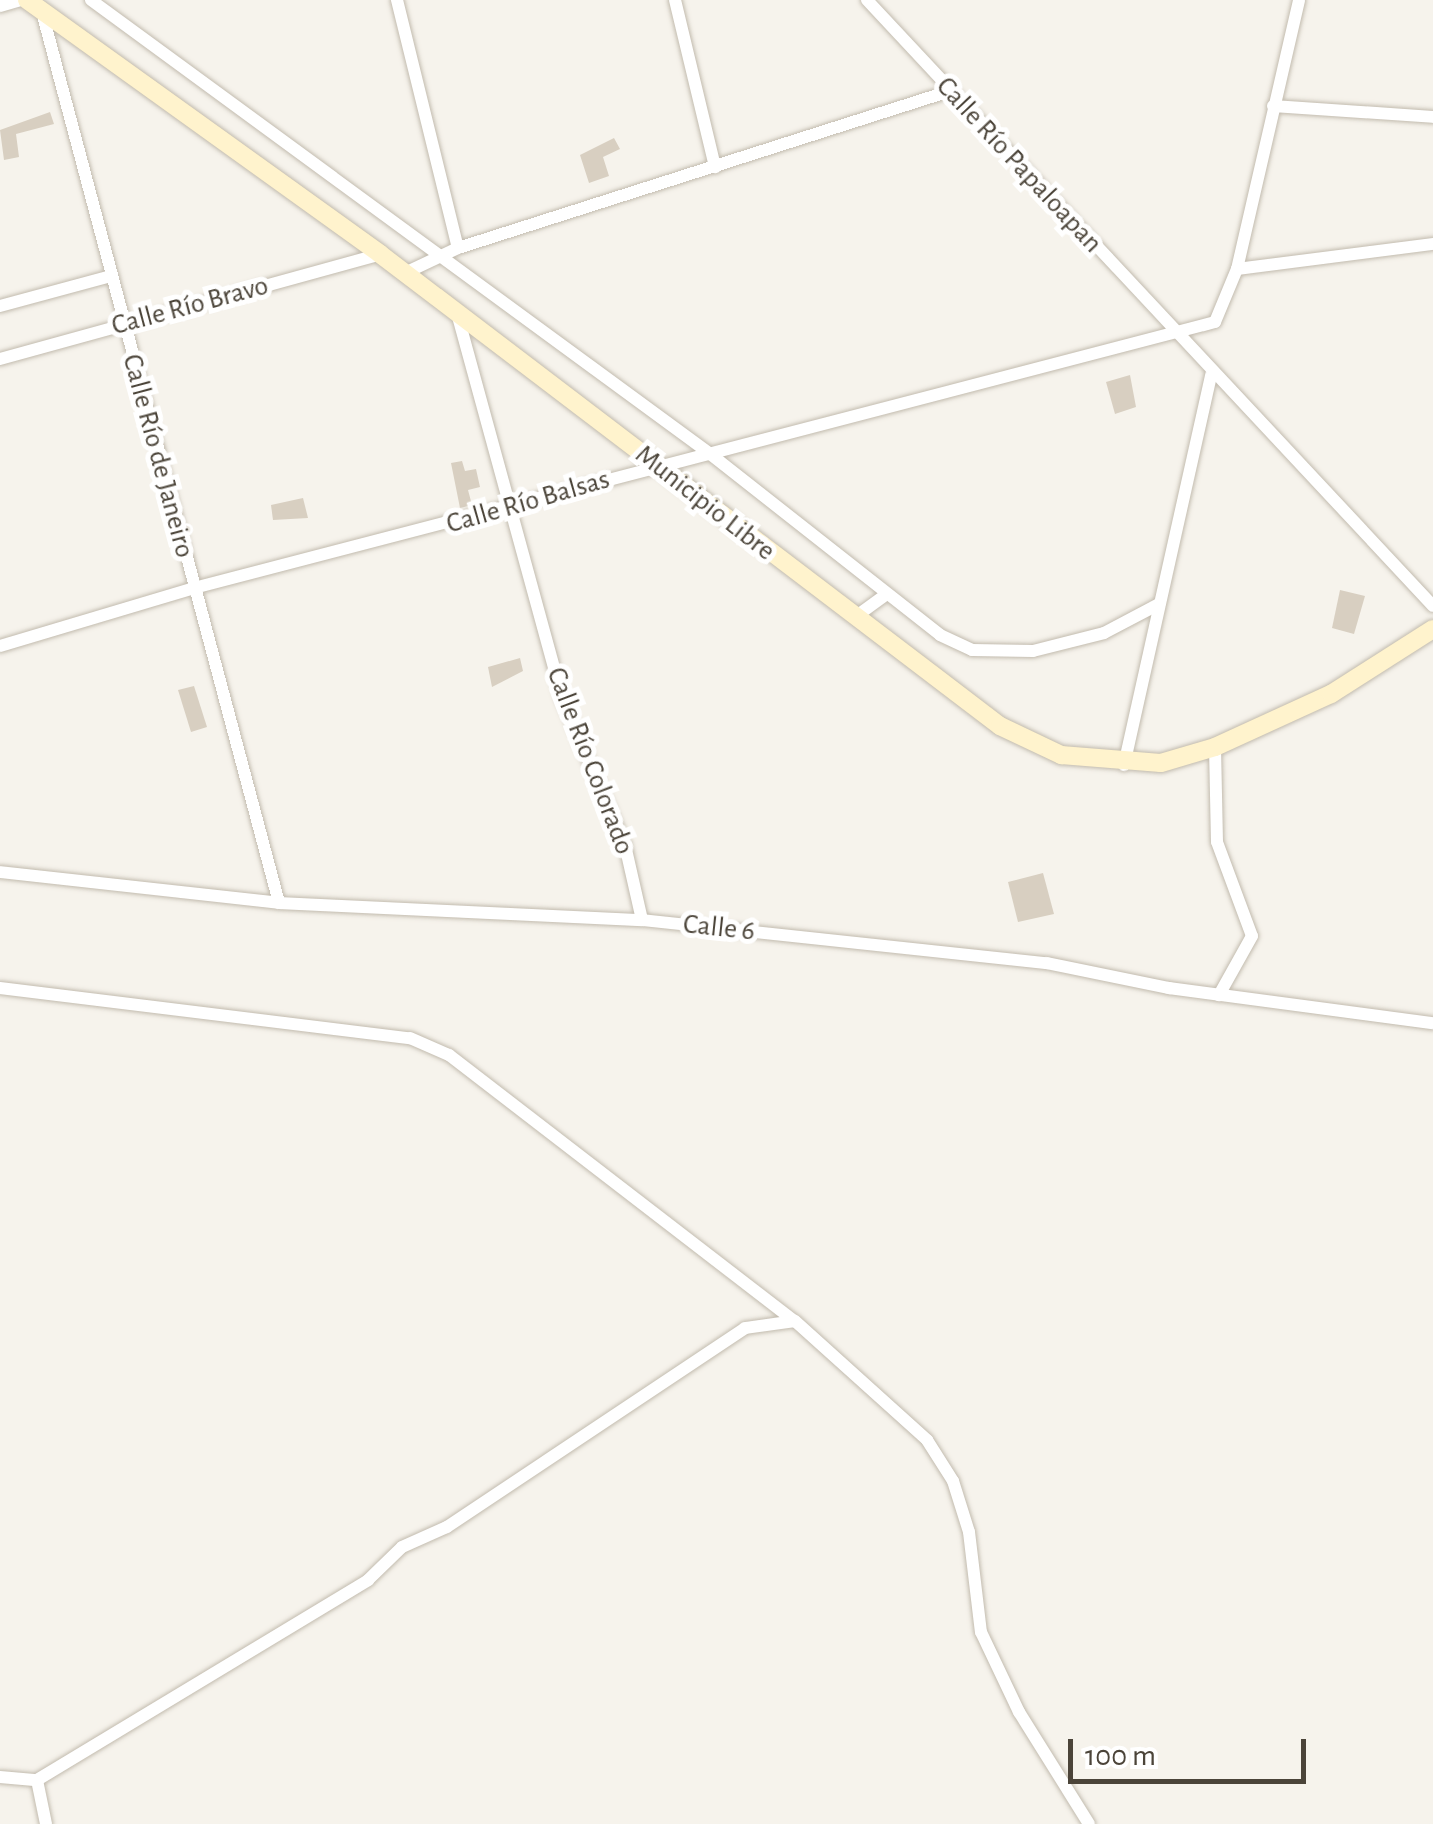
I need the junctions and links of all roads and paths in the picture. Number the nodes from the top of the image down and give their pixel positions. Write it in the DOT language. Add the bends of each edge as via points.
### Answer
graph roads {
  1 [pos="91,0"];
  2 [pos="397,0"];
  3 [pos="675,0"];
  4 [pos="867,0"];
  5 [pos="1299,0"];
  6 [pos="30,3"];
  7 [pos="0,6"];
  8 [pos="950,91"];
  9 [pos="1273,106"];
  10 [pos="1433,117"];
  11 [pos="715,167"];
  12 [pos="1433,244"];
  13 [pos="458,248"];
  14 [pos="380,254"];
  15 [pos="438,257"];
  16 [pos="1237,269"];
  17 [pos="405,273"];
  18 [pos="110,276"];
  19 [pos="0,306"];
  20 [pos="457,313"];
  21 [pos="123,325"];
  22 [pos="1172,330"];
  23 [pos="0,358"];
  24 [pos="1211,375"];
  25 [pos="709,453"];
  26 [pos="657,466"];
  27 [pos="509,510"];
  28 [pos="194,588"];
  29 [pos="887,594"];
  30 [pos="1159,604"];
  31 [pos="1433,606"];
  32 [pos="854,617"];
  33 [pos="1433,629"];
  34 [pos="0,646"];
  35 [pos="1215,747"];
  36 [pos="1124,765"];
  37 [pos="0,872"];
  38 [pos="279,903"];
  39 [pos="642,920"];
  40 [pos="0,988"];
  41 [pos="1220,995"];
  42 [pos="1433,1023"];
  43 [pos="795,1321"];
  44 [pos="0,1777"];
  45 [pos="38,1780"];
  46 [pos="46,1824"];
  47 [pos="1089,1824"];
  1 -- 15 [label="street"];
  2 -- 13 [label="street"];
  3 -- 11 [label="street"];
  4 -- 8 [label="street, Calle Río Papaloapan"];
  5 -- 9 [label="street"];
  6 -- 7 [label="street"];
  6 -- 14 [label="street, Municipio Libre"];
  6 -- 18 [label="street, Calle Río de Janeiro"];
  8 -- 11 [label="street"];
  8 -- 22 [label="street, Calle Río Papaloapan"];
  9 -- 10 [label="street"];
  9 -- 16 [label="street"];
  11 -- 13 [label="street"];
  12 -- 16 [label="street"];
  13 -- 15 [label="street"];
  14 -- 17 [label="street, Municipio Libre"];
  14 -- 21 [label="street, Calle Río Bravo"];
  15 -- 17 [label="street"];
  15 -- 25 [label="street"];
  16 -- 22 [label="street, Calle Río Balsas" via="1214,322"];
  17 -- 20 [label="street, Municipio Libre"];
  18 -- 19 [label="street, Calle Río Bravo"];
  18 -- 21 [label="street, Calle Río de Janeiro"];
  20 -- 26 [label="street, Municipio Libre"];
  20 -- 27 [label="street, Calle Río Colorado"];
  21 -- 23 [label="street, Calle Río Bravo"];
  21 -- 28 [label="street, Calle Río de Janeiro"];
  22 -- 24 [label="street, Calle Río Papaloapan"];
  22 -- 25 [label="street, Calle Río Balsas"];
  24 -- 30 [label="street"];
  24 -- 31 [label="street, Calle Río Papaloapan"];
  25 -- 26 [label="street, Calle Río Balsas"];
  25 -- 29 [label="street"];
  26 -- 27 [label="street, Calle Río Balsas"];
  26 -- 32 [label="street, Municipio Libre"];
  27 -- 28 [label="street, Calle Río Balsas"];
  27 -- 39 [label="street, Calle Río Colorado" via="562,698 624,845"];
  28 -- 34 [label="street, Calle Río Balsas"];
  28 -- 38 [label="street, Calle Río de Janeiro"];
  29 -- 30 [label="street" via="940,636 972,650 1000,652 1069,646"];
  29 -- 32 [label="street"];
  30 -- 36 [label="street"];
  32 -- 36 [label="street, Municipio Libre" via="1000,726 1061,755"];
  33 -- 35 [label="street, Municipio Libre" via="1331,694"];
  35 -- 36 [label="street, Municipio Libre" via="1161,764"];
  35 -- 41 [label="street" via="1216,842 1252,936"];
  37 -- 38 [label="street, Calle 6"];
  38 -- 39 [label="street, Calle 6"];
  39 -- 41 [label="street, Calle 6" via="1047,963"];
  40 -- 43 [label="street" via="431,1044"];
  41 -- 42 [label="street, Calle 6"];
  43 -- 45 [label="street" via="745,1328 447,1527 402,1547 368,1580"];
  43 -- 47 [label="street" via="927,1440 953,1481 969,1532 982,1632 1019,1712"];
  44 -- 45 [label="street"];
  45 -- 46 [label="street"];
}
